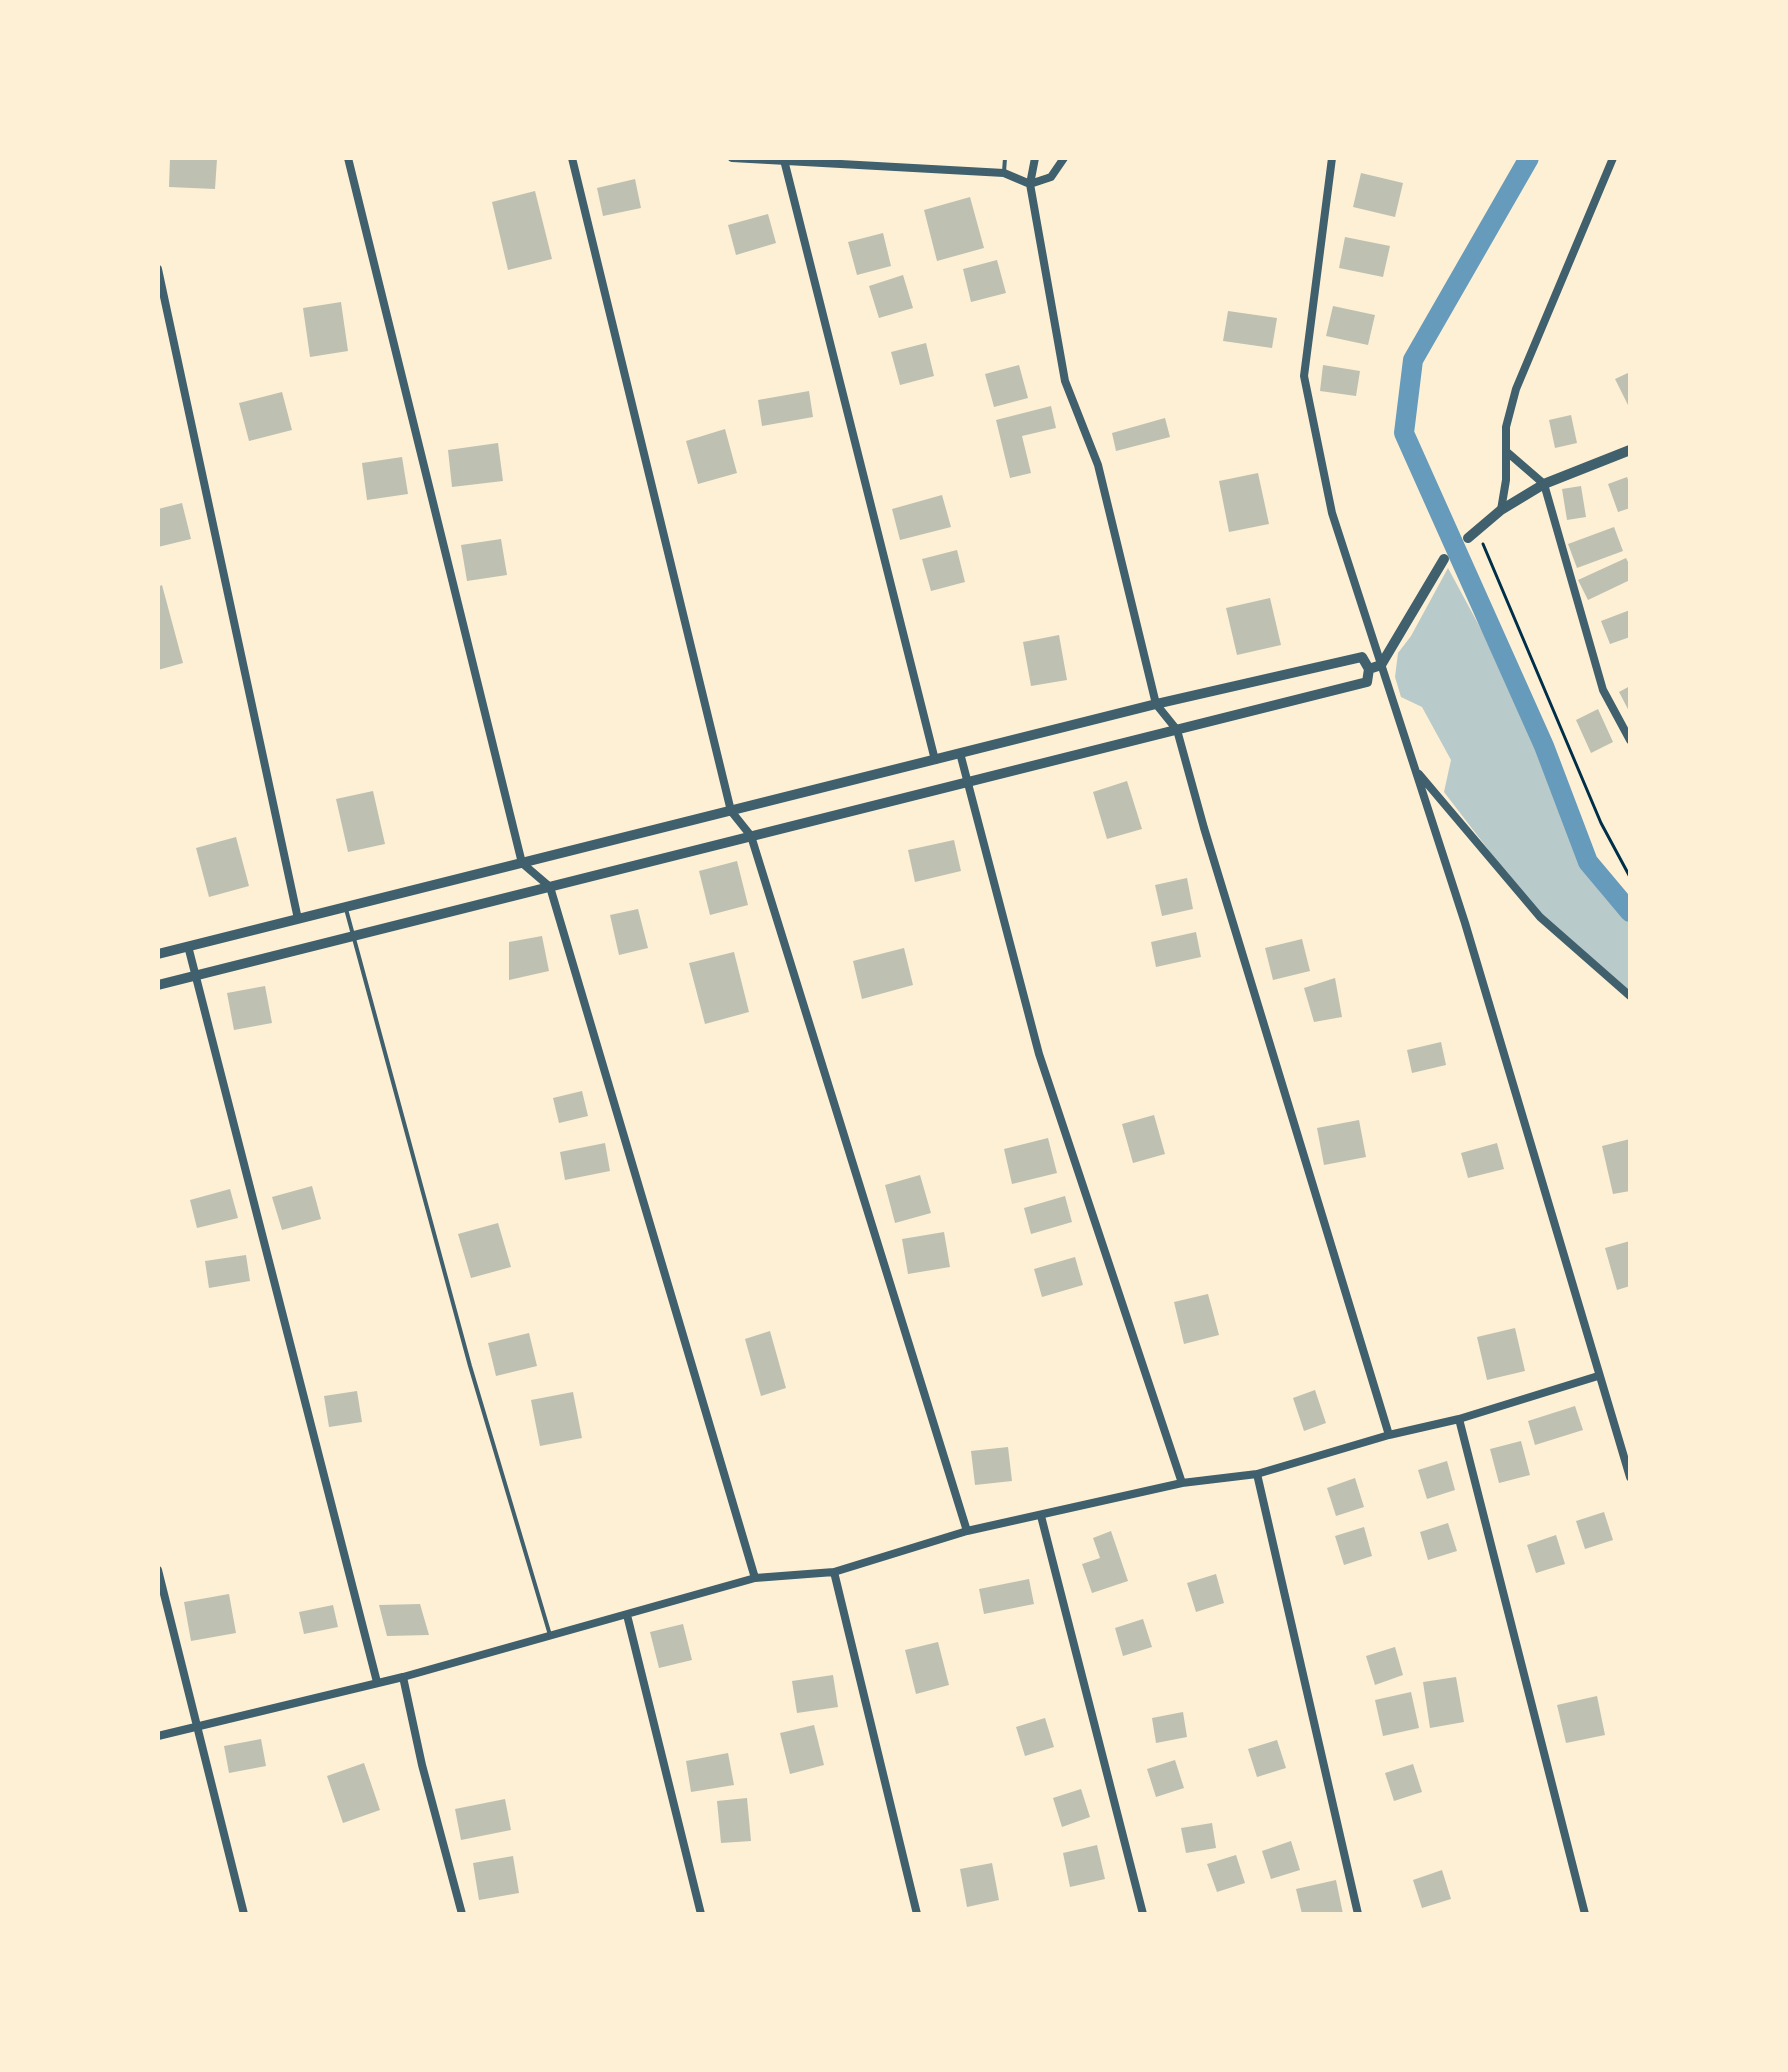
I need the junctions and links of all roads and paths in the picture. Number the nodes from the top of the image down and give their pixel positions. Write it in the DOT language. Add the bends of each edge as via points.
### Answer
graph roads {
  1 [pos="348,158"];
  2 [pos="572,158"];
  3 [pos="732,158"];
  4 [pos="1005,158"];
  5 [pos="1035,158"];
  6 [pos="1064,158"];
  7 [pos="1332,158"];
  8 [pos="1613,158"];
  9 [pos="784,160"];
  10 [pos="872,162"];
  11 [pos="1004,173"];
  12 [pos="1030,184"];
  13 [pos="158,269"];
  14 [pos="1630,450"];
  15 [pos="1507,452"];
  16 [pos="1544,484"];
  17 [pos="1501,510"];
  18 [pos="1477,530"];
  19 [pos="1468,538"];
  20 [pos="1444,559"];
  21 [pos="1375,667"];
  22 [pos="1156,704"];
  23 [pos="1177,730"];
  24 [pos="1630,740"];
  25 [pos="960,753"];
  26 [pos="935,760"];
  27 [pos="1416,770"];
  28 [pos="967,782"];
  29 [pos="731,811"];
  30 [pos="751,836"];
  31 [pos="522,863"];
  32 [pos="1630,877"];
  33 [pos="550,887"];
  34 [pos="345,907"];
  35 [pos="298,919"];
  36 [pos="353,936"];
  37 [pos="188,946"];
  38 [pos="158,954"];
  39 [pos="194,976"];
  40 [pos="158,985"];
  41 [pos="1630,996"];
  42 [pos="1598,1376"];
  43 [pos="1459,1419"];
  44 [pos="1389,1435"];
  45 [pos="1257,1474"];
  46 [pos="1630,1477"];
  47 [pos="1182,1483"];
  48 [pos="1041,1516"];
  49 [pos="967,1531"];
  50 [pos="158,1570"];
  51 [pos="834,1572"];
  52 [pos="755,1578"];
  53 [pos="627,1615"];
  54 [pos="550,1635"];
  55 [pos="403,1677"];
  56 [pos="377,1682"];
  57 [pos="199,1727"];
  58 [pos="158,1736"];
  59 [pos="244,1914"];
  60 [pos="462,1914"];
  61 [pos="701,1914"];
  62 [pos="917,1914"];
  63 [pos="1143,1914"];
  64 [pos="1358,1914"];
  65 [pos="1585,1914"];
  1 -- 31 [label="street"];
  2 -- 29 [label="street"];
  3 -- 9 [label="street"];
  4 -- 11 [label="lane"];
  5 -- 12 [label="street"];
  6 -- 12 [label="street" via="1051,177"];
  7 -- 21 [label="street" via="1304,376 1332,513"];
  8 -- 15 [label="street" via="1516,389 1506,427"];
  9 -- 10 [label="street"];
  9 -- 26 [label="street"];
  10 -- 11 [label="street"];
  11 -- 12 [label="street"];
  12 -- 22 [label="street" via="1065,381 1098,465"];
  13 -- 35 [label="street"];
  14 -- 16 [label="street"];
  15 -- 16 [label="street"];
  15 -- 17 [label="street"];
  16 -- 17 [label="street"];
  16 -- 24 [label="street" via="1603,690"];
  17 -- 18 [label="street"];
  18 -- 19 [label="street"];
  18 -- 32 [label="path" via="1601,823"];
  20 -- 21 [label="street"];
  21 -- 22 [label="street" via="1362,657"];
  21 -- 23 [label="street" via="1367,682"];
  21 -- 27 [label="street"];
  22 -- 23 [label="street"];
  22 -- 25 [label="street"];
  23 -- 28 [label="street"];
  23 -- 44 [label="street"];
  25 -- 26 [label="street"];
  25 -- 28 [label="street"];
  26 -- 29 [label="street"];
  27 -- 41 [label="street" via="1540,917"];
  27 -- 42 [label="street"];
  28 -- 30 [label="street"];
  28 -- 47 [label="street" via="1039,1054"];
  29 -- 30 [label="street"];
  29 -- 31 [label="street"];
  30 -- 33 [label="street"];
  30 -- 49 [label="street"];
  31 -- 33 [label="street"];
  31 -- 34 [label="street"];
  33 -- 36 [label="street"];
  33 -- 52 [label="street"];
  34 -- 35 [label="street"];
  34 -- 36 [label="lane"];
  35 -- 37 [label="street"];
  36 -- 39 [label="street"];
  36 -- 54 [label="lane" via="470,1366"];
  37 -- 38 [label="street"];
  37 -- 39 [label="street"];
  39 -- 40 [label="street"];
  39 -- 56 [label="street"];
  42 -- 43 [label="street"];
  42 -- 46 [label="street"];
  43 -- 44 [label="street"];
  43 -- 65 [label="street"];
  44 -- 45 [label="street"];
  45 -- 47 [label="street"];
  45 -- 64 [label="street"];
  47 -- 48 [label="street"];
  48 -- 49 [label="street"];
  48 -- 63 [label="street"];
  49 -- 51 [label="street"];
  50 -- 57 [label="street"];
  51 -- 52 [label="street"];
  51 -- 62 [label="street"];
  52 -- 53 [label="street"];
  53 -- 54 [label="street"];
  53 -- 61 [label="street"];
  54 -- 55 [label="street"];
  55 -- 56 [label="street"];
  55 -- 60 [label="street"];
  56 -- 57 [label="street"];
  57 -- 58 [label="street"];
  57 -- 59 [label="street"];
}
